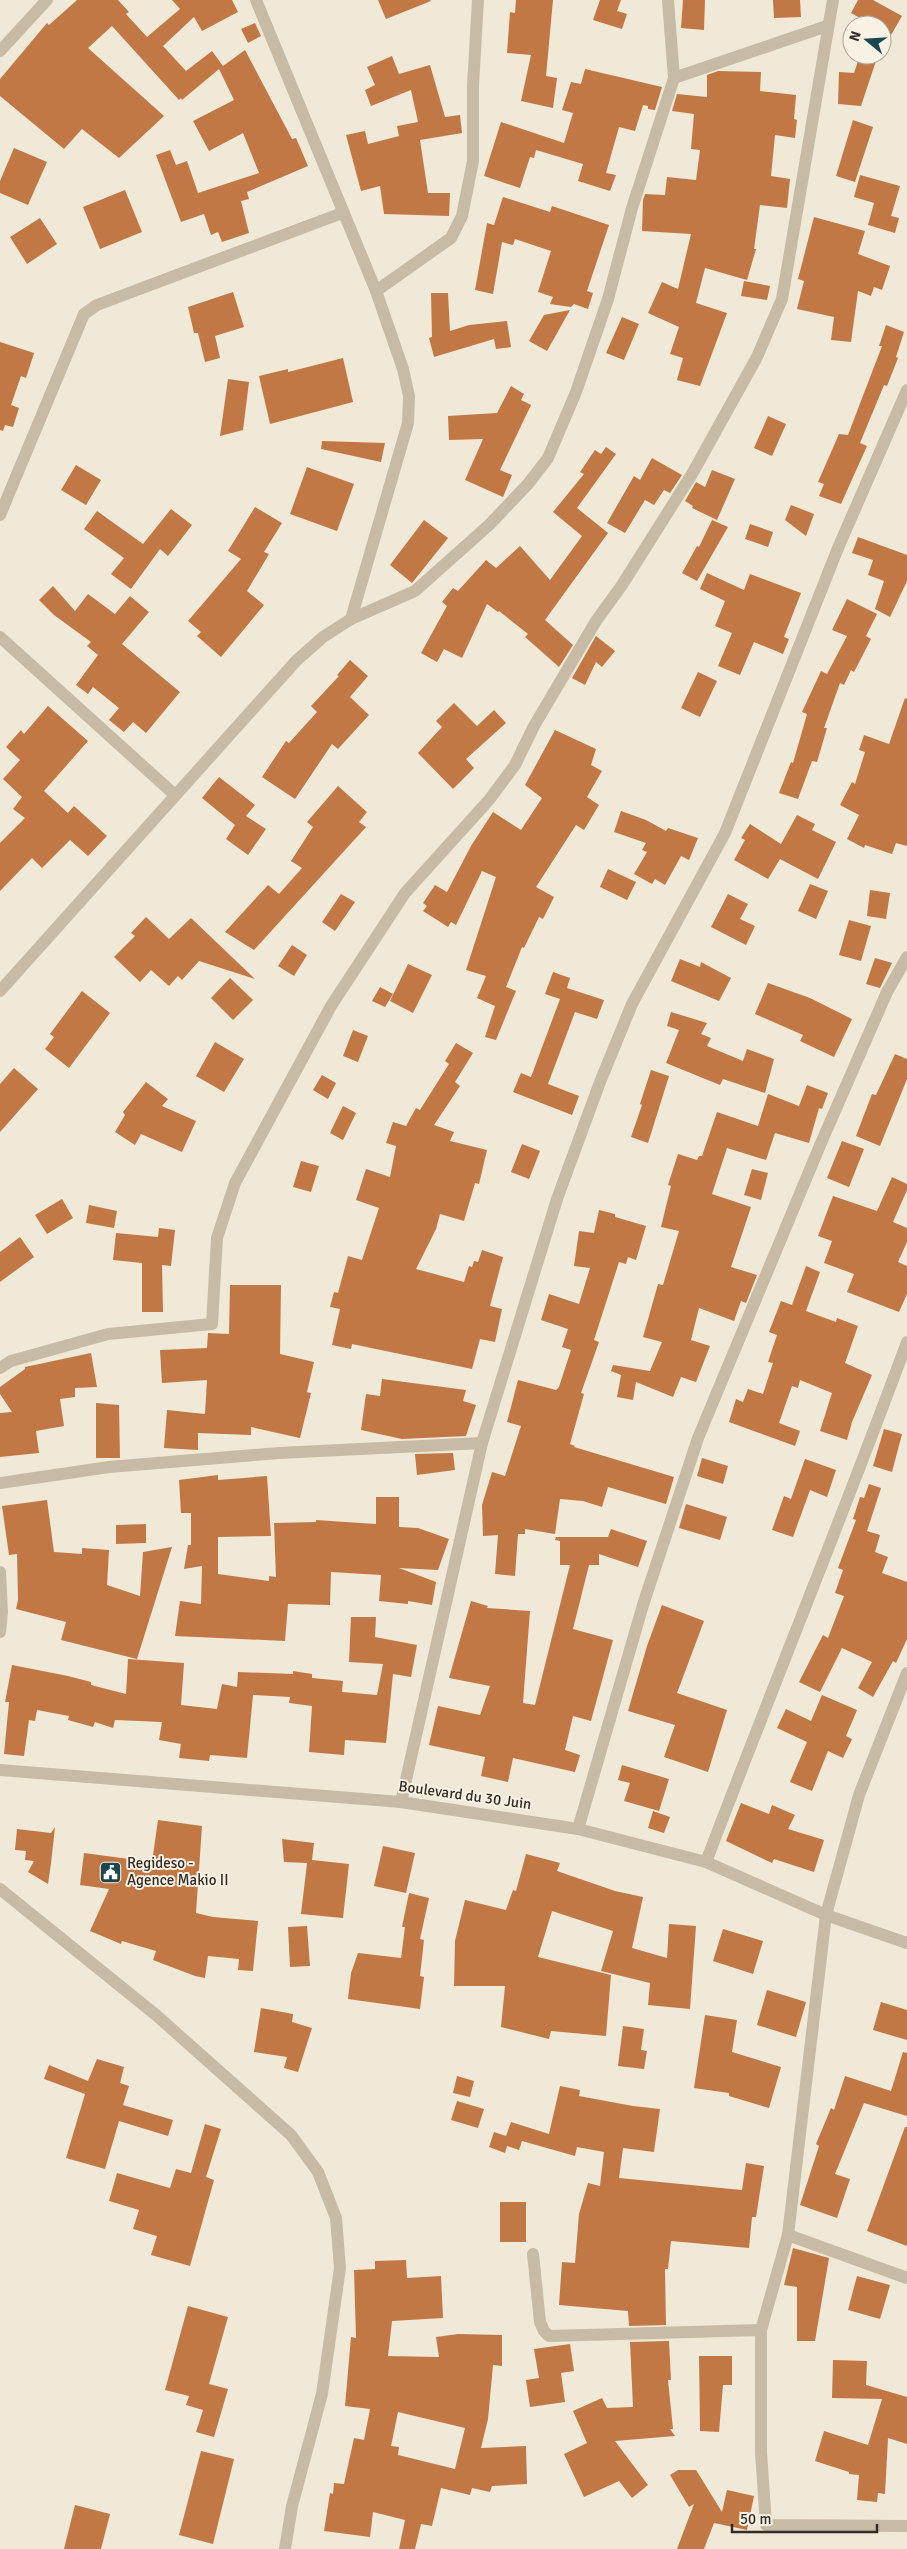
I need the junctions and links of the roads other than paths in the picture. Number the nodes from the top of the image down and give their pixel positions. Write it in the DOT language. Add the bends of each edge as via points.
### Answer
graph roads {
  1 [pos="47,0"];
  2 [pos="256,0"];
  3 [pos="478,0"];
  4 [pos="668,0"];
  5 [pos="833,0"];
  6 [pos="827,26"];
  7 [pos="0,52"];
  8 [pos="674,78"];
  9 [pos="342,213"];
  10 [pos="376,291"];
  11 [pos="907,390"];
  12 [pos="0,515"];
  13 [pos="351,619"];
  14 [pos="0,637"];
  15 [pos="176,795"];
  16 [pos="907,957"];
  17 [pos="0,991"];
  18 [pos="907,1342"];
  19 [pos="0,1368"];
  20 [pos="482,1443"];
  21 [pos="0,1483"];
  22 [pos="0,1573"];
  23 [pos="0,1632"];
  24 [pos="907,1673"];
  25 [pos="0,1770"];
  26 [pos="400,1802"];
  27 [pos="578,1830"];
  28 [pos="706,1862"];
  29 [pos="0,1889"];
  30 [pos="826,1915"];
  31 [pos="907,1943"];
  32 [pos="788,2235"];
  33 [pos="533,2254"];
  34 [pos="907,2278"];
  35 [pos="761,2330"];
  36 [pos="907,2526"];
  37 [pos="285,2549"];
  1 -- 7 [label="street"];
  2 -- 9 [label="street"];
  3 -- 10 [label="street" via="473,161 462,216 451,238"];
  4 -- 8 [label="street"];
  5 -- 6 [label="street"];
  6 -- 8 [label="street"];
  6 -- 19 [label="street" via="782,299 757,356 692,474 596,621 534,726 515,765 489,800 405,893 331,1006 235,1183 224,1210 217,1238 212,1324 108,1334 11,1361"];
  8 -- 13 [label="street" via="632,208 608,300 576,392 548,458 489,525 415,591"];
  9 -- 10 [label="street"];
  9 -- 12 [label="street" via="97,305 84,314"];
  10 -- 13 [label="street" via="403,370 409,396 408,422"];
  11 -- 20 [label="street" via="838,548 725,833 632,1004 603,1073 557,1199"];
  13 -- 15 [label="street" via="323,637 296,662"];
  14 -- 15 [label="street"];
  15 -- 17 [label="street"];
  16 -- 27 [label="street" via="887,992 820,1143 698,1438 643,1605"];
  18 -- 28 [label="street"];
  20 -- 21 [label="street" via="110,1467"];
  20 -- 26 [label="street"];
  22 -- 23 [label="street"];
  24 -- 30 [label="street" via="859,1795"];
  25 -- 26 [label="street, Boulevard du 30 Juin"];
  26 -- 27 [label="street, Boulevard du 30 Juin"];
  27 -- 28 [label="street, Boulevard du 30 Juin"];
  28 -- 30 [label="street, Boulevard du 30 Juin"];
  29 -- 37 [label="street" via="156,2015 290,2135 318,2172 336,2218 340,2268 322,2394 292,2506"];
  30 -- 31 [label="street, Boulevard du 30 Juin"];
  30 -- 32 [label="street"];
  32 -- 34 [label="street"];
  32 -- 35 [label="street"];
  33 -- 35 [label="street" via="540,2322 549,2336"];
  35 -- 36 [label="street" via="761,2452 766,2525"];
}
